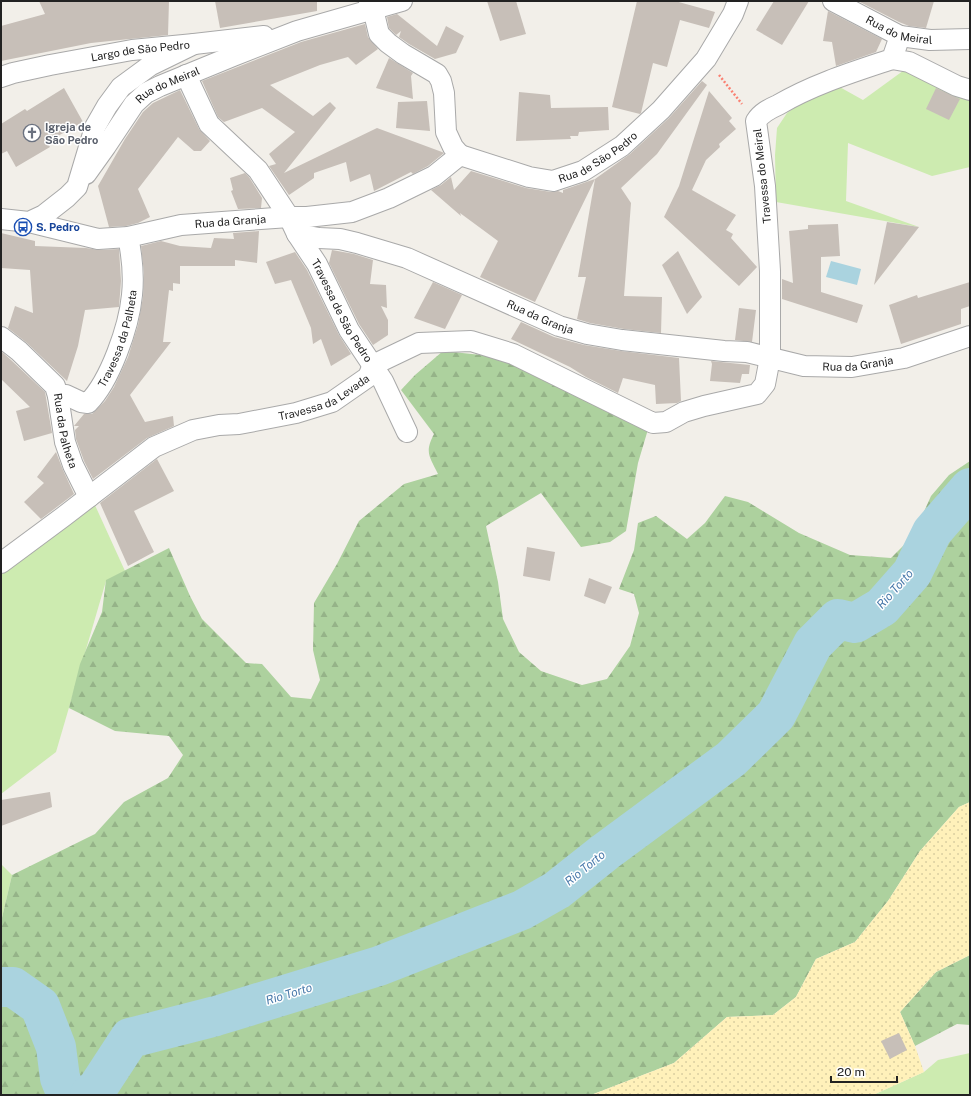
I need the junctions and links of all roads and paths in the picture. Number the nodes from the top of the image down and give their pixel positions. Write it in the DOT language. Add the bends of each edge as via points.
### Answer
graph roads {
  1 [pos="402,1"];
  2 [pos="738,1"];
  3 [pos="833,1"];
  4 [pos="371,5"];
  5 [pos="297,31"];
  6 [pos="900,36"];
  7 [pos="970,39"];
  8 [pos="194,44"];
  9 [pos="892,59"];
  10 [pos="186,76"];
  11 [pos="1,77"];
  12 [pos="970,90"];
  13 [pos="460,155"];
  14 [pos="77,187"];
  15 [pos="1,218"];
  16 [pos="29,222"];
  17 [pos="293,225"];
  18 [pos="128,237"];
  19 [pos="1,336"];
  20 [pos="970,336"];
  21 [pos="770,358"];
  22 [pos="373,365"];
  23 [pos="58,396"];
  24 [pos="407,432"];
  25 [pos="89,497"];
  26 [pos="1,563"];
  1 -- 4 [label="street, Rua do Meiral"];
  2 -- 13 [label="street, Rua de São Pedro" via="706,59 661,110 622,146 582,171 553,180 529,177"];
  3 -- 6 [label="street, Rua do Meiral"];
  4 -- 5 [label="street, Rua do Meiral"];
  4 -- 13 [label="street" via="379,34 403,54 437,74 442,81 446,132"];
  5 -- 8 [label="street, Rua do Meiral"];
  5 -- 10 [label="street, Rua do Meiral"];
  6 -- 7 [label="street, Rua do Meiral" via="930,40"];
  6 -- 9 [label="street"];
  8 -- 11 [label="street, Largo de São Pedro" via="132,50"];
  8 -- 14 [label="street, Largo de São Pedro" via="151,65 121,87 95,127"];
  9 -- 12 [label="street" via="909,62"];
  9 -- 21 [label="street, Travessa do Meiral" via="839,76 794,96 765,111 756,121 765,186 770,271"];
  10 -- 14 [label="street, Rua do Meiral" via="146,93 134,104"];
  10 -- 17 [label="street, Travessa de São Pedro" via="209,124 258,170"];
  13 -- 17 [label="street" via="434,176 390,198 352,212 307,217"];
  14 -- 16 [label="street" via="44,215"];
  15 -- 16 [label="street"];
  16 -- 18 [label="street" via="98,239"];
  17 -- 18 [label="street, Rua da Granja" via="181,224"];
  17 -- 21 [label="street, Rua da Granja" via="319,238 340,239 407,258 559,326 587,334 630,341 747,352"];
  17 -- 22 [label="street, Travessa de São Pedro" via="317,264 349,330"];
  18 -- 23 [label="street, Travessa da Palheta" via="132,259 132,295 127,324 109,374 88,403 66,394"];
  19 -- 23 [label="street, Rua da Palheta" via="55,386"];
  20 -- 21 [label="street, Rua da Granja" via="904,358 852,367 804,366"];
  21 -- 22 [label="street, Travessa da Levada" via="765,384 758,394 704,406 684,412 666,422 653,423 513,354 471,341 419,343"];
  22 -- 24 [label="street, Travessa de São Pedro"];
  22 -- 25 [label="street, Travessa da Levada" via="368,377 332,402 296,414 193,430 170,439 154,447"];
  23 -- 25 [label="street, Rua da Palheta" via="65,442"];
  25 -- 26 [label="street, Travessa da Levada"];
}
